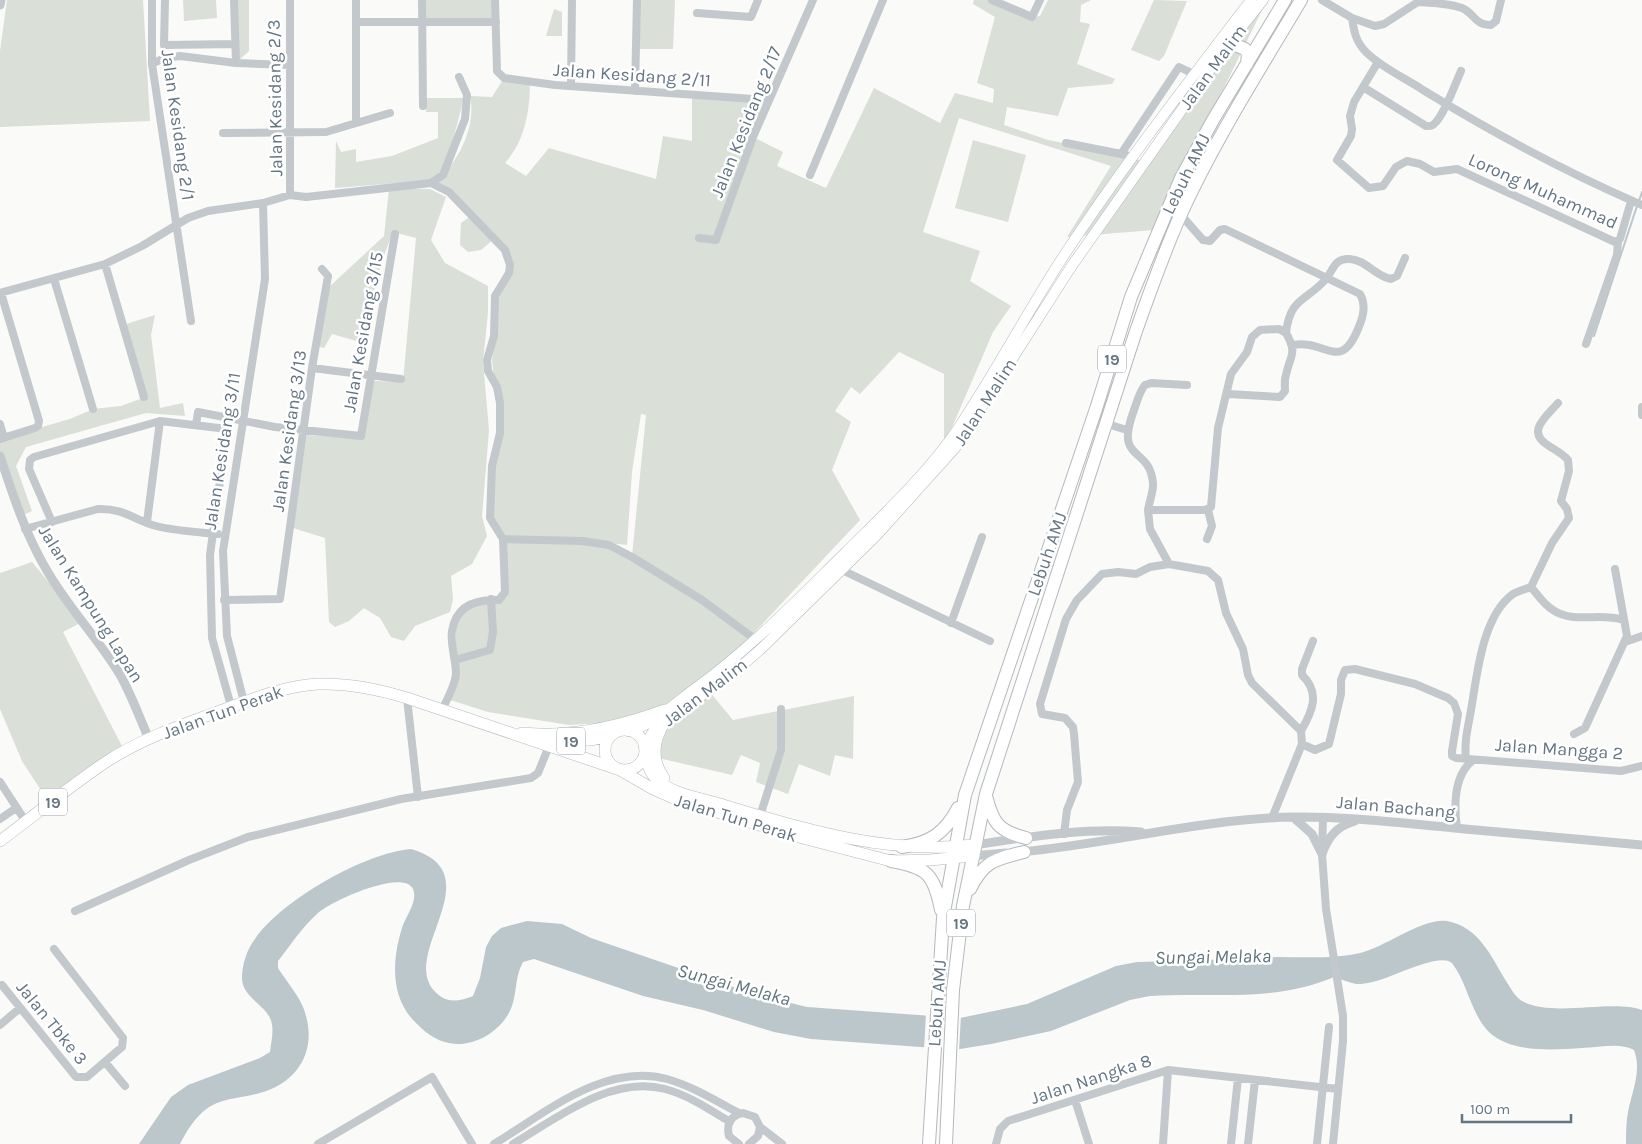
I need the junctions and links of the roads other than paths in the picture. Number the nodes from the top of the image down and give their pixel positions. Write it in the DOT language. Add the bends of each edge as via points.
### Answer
graph roads {
  1 [pos="1,0"];
  2 [pos="152,0"];
  3 [pos="165,0"];
  4 [pos="234,0"];
  5 [pos="290,0"];
  6 [pos="356,0"];
  7 [pos="422,0"];
  8 [pos="495,0"];
  9 [pos="572,0"];
  10 [pos="637,0"];
  11 [pos="758,0"];
  12 [pos="810,0"];
  13 [pos="883,0"];
  14 [pos="992,0"];
  15 [pos="1040,0"];
  16 [pos="1251,0"];
  17 [pos="1263,0"];
  18 [pos="1284,0"];
  19 [pos="1301,0"];
  20 [pos="1322,0"];
  21 [pos="1501,0"];
  22 [pos="1419,1"];
  23 [pos="0,6"];
  24 [pos="697,13"];
  25 [pos="1352,18"];
  26 [pos="356,22"];
  27 [pos="422,22"];
  28 [pos="496,22"];
  29 [pos="235,44"];
  30 [pos="1226,46"];
  31 [pos="1378,62"];
  32 [pos="236,63"];
  33 [pos="152,64"];
  34 [pos="290,65"];
  35 [pos="1246,66"];
  36 [pos="1461,70"];
  37 [pos="1194,74"];
  38 [pos="459,77"];
  39 [pos="571,86"];
  40 [pos="1363,87"];
  41 [pos="636,91"];
  42 [pos="768,100"];
  43 [pos="1445,103"];
  44 [pos="423,106"];
  45 [pos="390,114"];
  46 [pos="356,123"];
  47 [pos="223,133"];
  48 [pos="291,133"];
  49 [pos="1066,143"];
  50 [pos="1121,154"];
  51 [pos="1133,156"];
  52 [pos="810,175"];
  53 [pos="432,183"];
  54 [pos="290,195"];
  55 [pos="263,203"];
  56 [pos="1637,203"];
  57 [pos="1181,216"];
  58 [pos="177,224"];
  59 [pos="395,234"];
  60 [pos="699,238"];
  61 [pos="1618,241"];
  62 [pos="1405,258"];
  63 [pos="105,264"];
  64 [pos="322,269"];
  65 [pos="54,279"];
  66 [pos="1326,279"];
  67 [pos="1,293"];
  68 [pos="191,321"];
  69 [pos="1286,333"];
  70 [pos="1586,344"];
  71 [pos="1293,345"];
  72 [pos="312,368"];
  73 [pos="369,376"];
  74 [pos="401,379"];
  75 [pos="1187,385"];
  76 [pos="1228,394"];
  77 [pos="144,397"];
  78 [pos="1558,403"];
  79 [pos="1642,407"];
  80 [pos="93,409"];
  81 [pos="1642,415"];
  82 [pos="160,421"];
  83 [pos="243,421"];
  84 [pos="0,424"];
  85 [pos="1106,424"];
  86 [pos="196,425"];
  87 [pos="304,430"];
  88 [pos="1127,430"];
  89 [pos="2,438"];
  90 [pos="0,456"];
  91 [pos="1148,510"];
  92 [pos="1208,510"];
  93 [pos="52,522"];
  94 [pos="147,522"];
  95 [pos="25,529"];
  96 [pos="214,534"];
  97 [pos="224,535"];
  98 [pos="982,537"];
  99 [pos="504,539"];
  100 [pos="1207,539"];
  101 [pos="1168,564"];
  102 [pos="1615,569"];
  103 [pos="842,570"];
  104 [pos="1531,587"];
  105 [pos="224,600"];
  106 [pos="492,600"];
  107 [pos="1623,620"];
  108 [pos="951,623"];
  109 [pos="1642,636"];
  110 [pos="756,640"];
  111 [pos="990,641"];
  112 [pos="1313,641"];
  113 [pos="1625,642"];
  114 [pos="455,660"];
  115 [pos="407,698"];
  116 [pos="244,702"];
  117 [pos="231,706"];
  118 [pos="781,709"];
  119 [pos="442,710"];
  120 [pos="665,710"];
  121 [pos="664,723"];
  122 [pos="503,731"];
  123 [pos="628,731"];
  124 [pos="1301,731"];
  125 [pos="1574,734"];
  126 [pos="611,736"];
  127 [pos="149,739"];
  128 [pos="530,740"];
  129 [pos="1302,744"];
  130 [pos="549,746"];
  131 [pos="644,749"];
  132 [pos="1470,760"];
  133 [pos="1642,766"];
  134 [pos="620,770"];
  135 [pos="0,782"];
  136 [pos="681,792"];
  137 [pos="986,794"];
  138 [pos="965,795"];
  139 [pos="418,797"];
  140 [pos="16,808"];
  141 [pos="760,816"];
  142 [pos="1293,817"];
  143 [pos="1272,818"];
  144 [pos="1323,818"];
  145 [pos="0,819"];
  146 [pos="1360,820"];
  147 [pos="26,822"];
  148 [pos="1457,828"];
  149 [pos="1148,833"];
  150 [pos="1064,834"];
  151 [pos="1026,838"];
  152 [pos="0,841"];
  153 [pos="1642,845"];
  154 [pos="902,847"];
  155 [pos="973,851"];
  156 [pos="1024,852"];
  157 [pos="953,853"];
  158 [pos="1322,854"];
  159 [pos="891,861"];
  160 [pos="963,906"];
  161 [pos="74,911"];
  162 [pos="943,918"];
  163 [pos="54,949"];
  164 [pos="2,985"];
  165 [pos="20,1008"];
  166 [pos="0,1025"];
  167 [pos="1329,1027"];
  168 [pos="105,1062"];
  169 [pos="1168,1070"];
  170 [pos="1238,1078"];
  171 [pos="1255,1080"];
  172 [pos="125,1086"];
  173 [pos="1323,1087"];
  174 [pos="1338,1088"];
  175 [pos="1076,1100"];
  176 [pos="739,1114"];
  177 [pos="730,1122"];
  178 [pos="760,1127"];
  179 [pos="470,1141"];
  180 [pos="754,1143"];
  181 [pos="318,1144"];
  182 [pos="460,1144"];
  183 [pos="494,1144"];
  184 [pos="513,1144"];
  185 [pos="739,1144"];
  186 [pos="782,1144"];
  187 [pos="930,1144"];
  188 [pos="946,1144"];
  189 [pos="996,1144"];
  190 [pos="1089,1144"];
  191 [pos="1163,1144"];
  192 [pos="1231,1144"];
  193 [pos="1248,1144"];
  194 [pos="1317,1144"];
  195 [pos="1332,1144"];
  1 -- 23 [label="street"];
  2 -- 33 [label="street, Jalan Kesidang 2/1"];
  3 -- 29 [label="street" via="164,45"];
  4 -- 29 [label="street"];
  5 -- 34 [label="street, Jalan Kesidang 2/3"];
  6 -- 26 [label="street"];
  7 -- 27 [label="street"];
  8 -- 28 [label="street"];
  9 -- 39 [label="street"];
  10 -- 41 [label="street"];
  11 -- 24 [label="street" via="751,17"];
  12 -- 42 [label="street, Jalan Kesidang 2/17"];
  13 -- 52 [label="street"];
  14 -- 15 [label="street" via="1032,17"];
  16 -- 37 [label="main road, Jalan Malim / 19"];
  17 -- 30 [label="main road, Jalan Malim"];
  18 -- 35 [label="highway, Lebuh AMJ / 19"];
  19 -- 57 [label="highway, Lebuh AMJ / 19" via="1238,106"];
  20 -- 25 [label="street"];
  21 -- 22 [label="street" via="1496,21 1485,26 1465,9"];
  22 -- 25 [label="street" via="1384,24 1375,26"];
  25 -- 31 [label="street" via="1356,38"];
  26 -- 27 [label="street"];
  26 -- 46 [label="street"];
  27 -- 28 [label="street"];
  27 -- 44 [label="street"];
  28 -- 39 [label="street, Jalan Kesidang 2/11" via="497,71 504,78"];
  29 -- 32 [label="street"];
  30 -- 35 [label="highway" via="1233,44 1245,49 1248,54"];
  30 -- 103 [label="main road, Jalan Malim" via="1072,267 956,447"];
  31 -- 40 [label="street"];
  31 -- 43 [label="street"];
  32 -- 33 [label="street" via="171,56"];
  32 -- 34 [label="street"];
  33 -- 58 [label="street, Jalan Kesidang 2/1"];
  34 -- 48 [label="street, Jalan Kesidang 2/3"];
  35 -- 138 [label="highway, Lebuh AMJ / 19" via="1181,178 1131,296"];
  36 -- 43 [label="street"];
  37 -- 50 [label="street" via="1179,67"];
  37 -- 51 [label="main road, Jalan Malim / 19"];
  38 -- 53 [label="street" via="467,95 465,119 443,175"];
  39 -- 41 [label="street, Jalan Kesidang 2/11"];
  40 -- 43 [label="street" via="1426,126 1434,124"];
  40 -- 61 [label="street, Lorong Muhammad" via="1352,108 1351,136 1336,160 1368,188 1384,186 1396,167 1406,161 1434,172 1457,169"];
  41 -- 42 [label="street, Jalan Kesidang 2/11"];
  42 -- 60 [label="street, Jalan Kesidang 2/17" via="716,240"];
  43 -- 56 [label="street"];
  45 -- 46 [label="street"];
  46 -- 48 [label="street" via="326,132"];
  47 -- 48 [label="street"];
  48 -- 54 [label="street, Jalan Kesidang 2/3"];
  49 -- 50 [label="street"];
  50 -- 51 [label="street"];
  51 -- 110 [label="main road, Jalan Malim / 19" via="1061,260 944,446 869,529"];
  53 -- 54 [label="street" via="306,197"];
  53 -- 99 [label="street" via="448,192 500,244 510,265 510,273 494,296 494,336 487,360 500,404 500,433 492,466 490,518"];
  54 -- 55 [label="street"];
  55 -- 58 [label="street" via="208,211"];
  55 -- 83 [label="street, Jalan Kesidang 3/11" via="264,279"];
  56 -- 61 [label="street, Lorong Muhammad"];
  57 -- 66 [label="street" via="1203,240 1210,241 1225,229"];
  57 -- 85 [label="highway, Lebuh AMJ / 19" via="1148,296"];
  58 -- 63 [label="street"];
  58 -- 68 [label="street, Jalan Kesidang 2/1"];
  59 -- 73 [label="street, Jalan Kesidang 3/15"];
  61 -- 70 [label="street" via="1617,255"];
  62 -- 66 [label="street" via="1397,276 1391,279 1348,259 1335,263"];
  63 -- 65 [label="street"];
  63 -- 77 [label="street"];
  64 -- 72 [label="street, Jalan Kesidang 3/13" via="328,276"];
  65 -- 67 [label="street"];
  65 -- 80 [label="street"];
  66 -- 69 [label="street" via="1296,303"];
  66 -- 71 [label="street" via="1360,294 1364,300 1362,318 1353,341 1338,352 1328,352 1312,345"];
  67 -- 89 [label="street" via="38,426"];
  69 -- 71 [label="street"];
  69 -- 76 [label="street" via="1269,328 1252,337 1247,352 1231,374"];
  71 -- 76 [label="street" via="1293,357 1285,377 1285,392 1280,397"];
  72 -- 73 [label="street"];
  72 -- 87 [label="street, Jalan Kesidang 3/13"];
  73 -- 74 [label="street"];
  73 -- 87 [label="street, Jalan Kesidang 3/15" via="361,436"];
  75 -- 88 [label="street" via="1145,385"];
  76 -- 92 [label="street" via="1218,428 1213,502"];
  78 -- 104 [label="street" via="1537,432 1542,442 1568,460 1569,471 1561,501 1569,518 1552,543"];
  79 -- 81 [label="street"];
  82 -- 86 [label="street"];
  82 -- 93 [label="street" via="30,460 29,469"];
  82 -- 94 [label="street"];
  83 -- 86 [label="street" via="198,412"];
  83 -- 87 [label="street"];
  83 -- 97 [label="street, Jalan Kesidang 3/11"];
  84 -- 89 [label="street"];
  85 -- 88 [label="street"];
  85 -- 137 [label="highway, Lebuh AMJ / 19"];
  86 -- 96 [label="street" via="227,429"];
  87 -- 105 [label="street, Jalan Kesidang 3/13" via="280,599"];
  88 -- 91 [label="street" via="1128,444 1144,460 1154,484"];
  90 -- 95 [label="street, Jalan Kampung Lapan"];
  91 -- 92 [label="street"];
  91 -- 101 [label="street" via="1150,529"];
  92 -- 100 [label="street" via="1212,526"];
  93 -- 94 [label="street" via="109,509 120,510"];
  93 -- 95 [label="street"];
  94 -- 96 [label="street"];
  95 -- 127 [label="street, Jalan Kampung Lapan" via="71,609 120,674"];
  96 -- 97 [label="street"];
  96 -- 117 [label="street" via="210,555 212,638"];
  97 -- 105 [label="street, Jalan Kesidang 3/11"];
  98 -- 108 [label="street"];
  99 -- 106 [label="street" via="505,592 502,598"];
  99 -- 110 [label="street" via="582,540 615,548 702,600"];
  101 -- 124 [label="street" via="1213,574 1222,589 1226,613 1243,649 1252,683"];
  101 -- 150 [label="street" via="1150,567 1136,574 1102,574 1082,594 1066,619 1040,704 1042,714 1070,721 1074,734 1078,782"];
  102 -- 107 [label="street"];
  103 -- 108 [label="street"];
  103 -- 121 [label="main road, Jalan Malim" via="744,664"];
  104 -- 107 [label="street" via="1553,611 1561,614 1605,615"];
  104 -- 132 [label="street" via="1513,594 1489,627 1477,668 1465,743"];
  105 -- 116 [label="street, Jalan Kesidang 3/11" via="230,649"];
  106 -- 114 [label="street" via="481,599 466,605 456,619 452,631"];
  106 -- 114 [label="street" via="490,650"];
  107 -- 113 [label="street" via="1628,631"];
  108 -- 111 [label="street"];
  109 -- 113 [label="street"];
  110 -- 120 [label="main road, Jalan Malim / 19" via="728,665"];
  112 -- 124 [label="street" via="1302,675 1310,682 1314,700 1311,714"];
  113 -- 125 [label="street" via="1585,728"];
  114 -- 119 [label="street" via="454,683"];
  115 -- 116 [label="main road, Jalan Tun Perak / 19" via="359,686 319,684 280,690"];
  115 -- 119 [label="main road, Jalan Tun Perak / 19"];
  115 -- 139 [label="street"];
  116 -- 117 [label="main road, Jalan Tun Perak / 19"];
  117 -- 127 [label="main road, Jalan Tun Perak / 19"];
  118 -- 141 [label="street" via="781,750"];
  119 -- 122 [label="main road, Jalan Tun Perak / 19"];
  120 -- 122 [label="main road" via="601,729 552,733"];
  120 -- 123 [label="main road, Jalan Malim / 19" via="638,729"];
  121 -- 131 [label="main road, Jalan Malim" via="649,736"];
  121 -- 136 [label="main road" via="656,740 654,757 663,777"];
  122 -- 128 [label="main road, Jalan Tun Perak / 19"];
  123 -- 126 [label="main road, 19"];
  123 -- 131 [label="main road" via="638,735"];
  124 -- 129 [label="street"];
  126 -- 128 [label="main road, Jalan Tun Perak / 19" via="590,740"];
  126 -- 134 [label="main road, 19" via="605,754 610,764"];
  127 -- 147 [label="main road, Jalan Tun Perak / 19" via="106,762"];
  128 -- 130 [label="main road, Jalan Tun Perak / 19"];
  129 -- 132 [label="street" via="1315,750 1330,744 1343,674 1346,670 1355,669 1415,684 1448,698 1458,714 1452,756"];
  129 -- 143 [label="street"];
  130 -- 134 [label="main road, Jalan Tun Perak / 19"];
  130 -- 139 [label="street" via="538,773 531,778"];
  131 -- 134 [label="main road" via="637,766"];
  131 -- 136 [label="main road, Jalan Tun Perak" via="649,769 657,779"];
  132 -- 133 [label="street, Jalan Mangga 2" via="1621,771"];
  132 -- 148 [label="street" via="1459,785"];
  134 -- 159 [label="main road, Jalan Tun Perak" via="678,800"];
  135 -- 140 [label="street"];
  136 -- 141 [label="main road, Jalan Tun Perak"];
  137 -- 151 [label="highway" via="996,823 1007,832"];
  137 -- 155 [label="highway, Lebuh AMJ / 19"];
  138 -- 154 [label="highway" via="940,834 919,845"];
  138 -- 157 [label="highway, Lebuh AMJ / 19"];
  139 -- 161 [label="street" via="248,837"];
  140 -- 145 [label="street"];
  140 -- 147 [label="street"];
  141 -- 154 [label="main road, Jalan Tun Perak" via="844,838"];
  142 -- 143 [label="street, Jalan Bachang"];
  142 -- 144 [label="street, Jalan Bachang"];
  142 -- 158 [label="street" via="1312,834"];
  143 -- 149 [label="street, Jalan Bachang"];
  144 -- 146 [label="street, Jalan Bachang"];
  144 -- 158 [label="street"];
  146 -- 148 [label="street, Jalan Bachang"];
  146 -- 158 [label="street" via="1334,832"];
  147 -- 152 [label="main road, Jalan Tun Perak / 19"];
  148 -- 153 [label="street, Jalan Bachang"];
  149 -- 150 [label="street, Jalan Bachang" via="1117,830"];
  149 -- 156 [label="street, Jalan Bachang" via="1117,841"];
  150 -- 151 [label="street, Jalan Bachang"];
  151 -- 155 [label="street, Jalan Bachang"];
  154 -- 157 [label="main road, Jalan Tun Perak"];
  155 -- 156 [label="street, Jalan Bachang"];
  155 -- 157 [label="main road"];
  155 -- 160 [label="highway, Lebuh AMJ / 19"];
  156 -- 160 [label="highway" via="998,858 983,867"];
  157 -- 159 [label="main road, Jalan Tun Perak"];
  157 -- 162 [label="highway, Lebuh AMJ / 19"];
  158 -- 174 [label="street" via="1331,944 1341,993 1343,1041"];
  159 -- 162 [label="highway" via="915,866 929,875 938,894"];
  160 -- 188 [label="highway, Lebuh AMJ / 19" via="953,990"];
  162 -- 187 [label="highway, Lebuh AMJ / 19"];
  163 -- 168 [label="street" via="124,1038 122,1046"];
  164 -- 165 [label="street, Jalan Tbke 3"];
  165 -- 166 [label="street"];
  165 -- 168 [label="street, Jalan Tbke 3" via="76,1077 87,1077"];
  167 -- 173 [label="street"];
  168 -- 172 [label="street"];
  169 -- 170 [label="street, Jalan Nangka 8"];
  169 -- 175 [label="street, Jalan Nangka 8"];
  169 -- 191 [label="street"];
  170 -- 171 [label="street, Jalan Nangka 8"];
  170 -- 192 [label="street"];
  171 -- 173 [label="street, Jalan Nangka 8"];
  171 -- 193 [label="street"];
  173 -- 174 [label="street, Jalan Nangka 8"];
  173 -- 194 [label="street"];
  174 -- 195 [label="street"];
  175 -- 189 [label="street, Jalan Nangka 8" via="1004,1124"];
  175 -- 190 [label="street"];
  176 -- 177 [label="street"];
  176 -- 178 [label="street" via="751,1114"];
  176 -- 183 [label="street" via="667,1079 622,1077 587,1090"];
  177 -- 184 [label="street" via="700,1103 666,1089 635,1086 607,1092"];
  177 -- 185 [label="street" via="729,1136"];
  178 -- 180 [label="street"];
  178 -- 186 [label="street"];
  179 -- 181 [label="street" via="432,1078"];
  179 -- 182 [label="street"];
}
